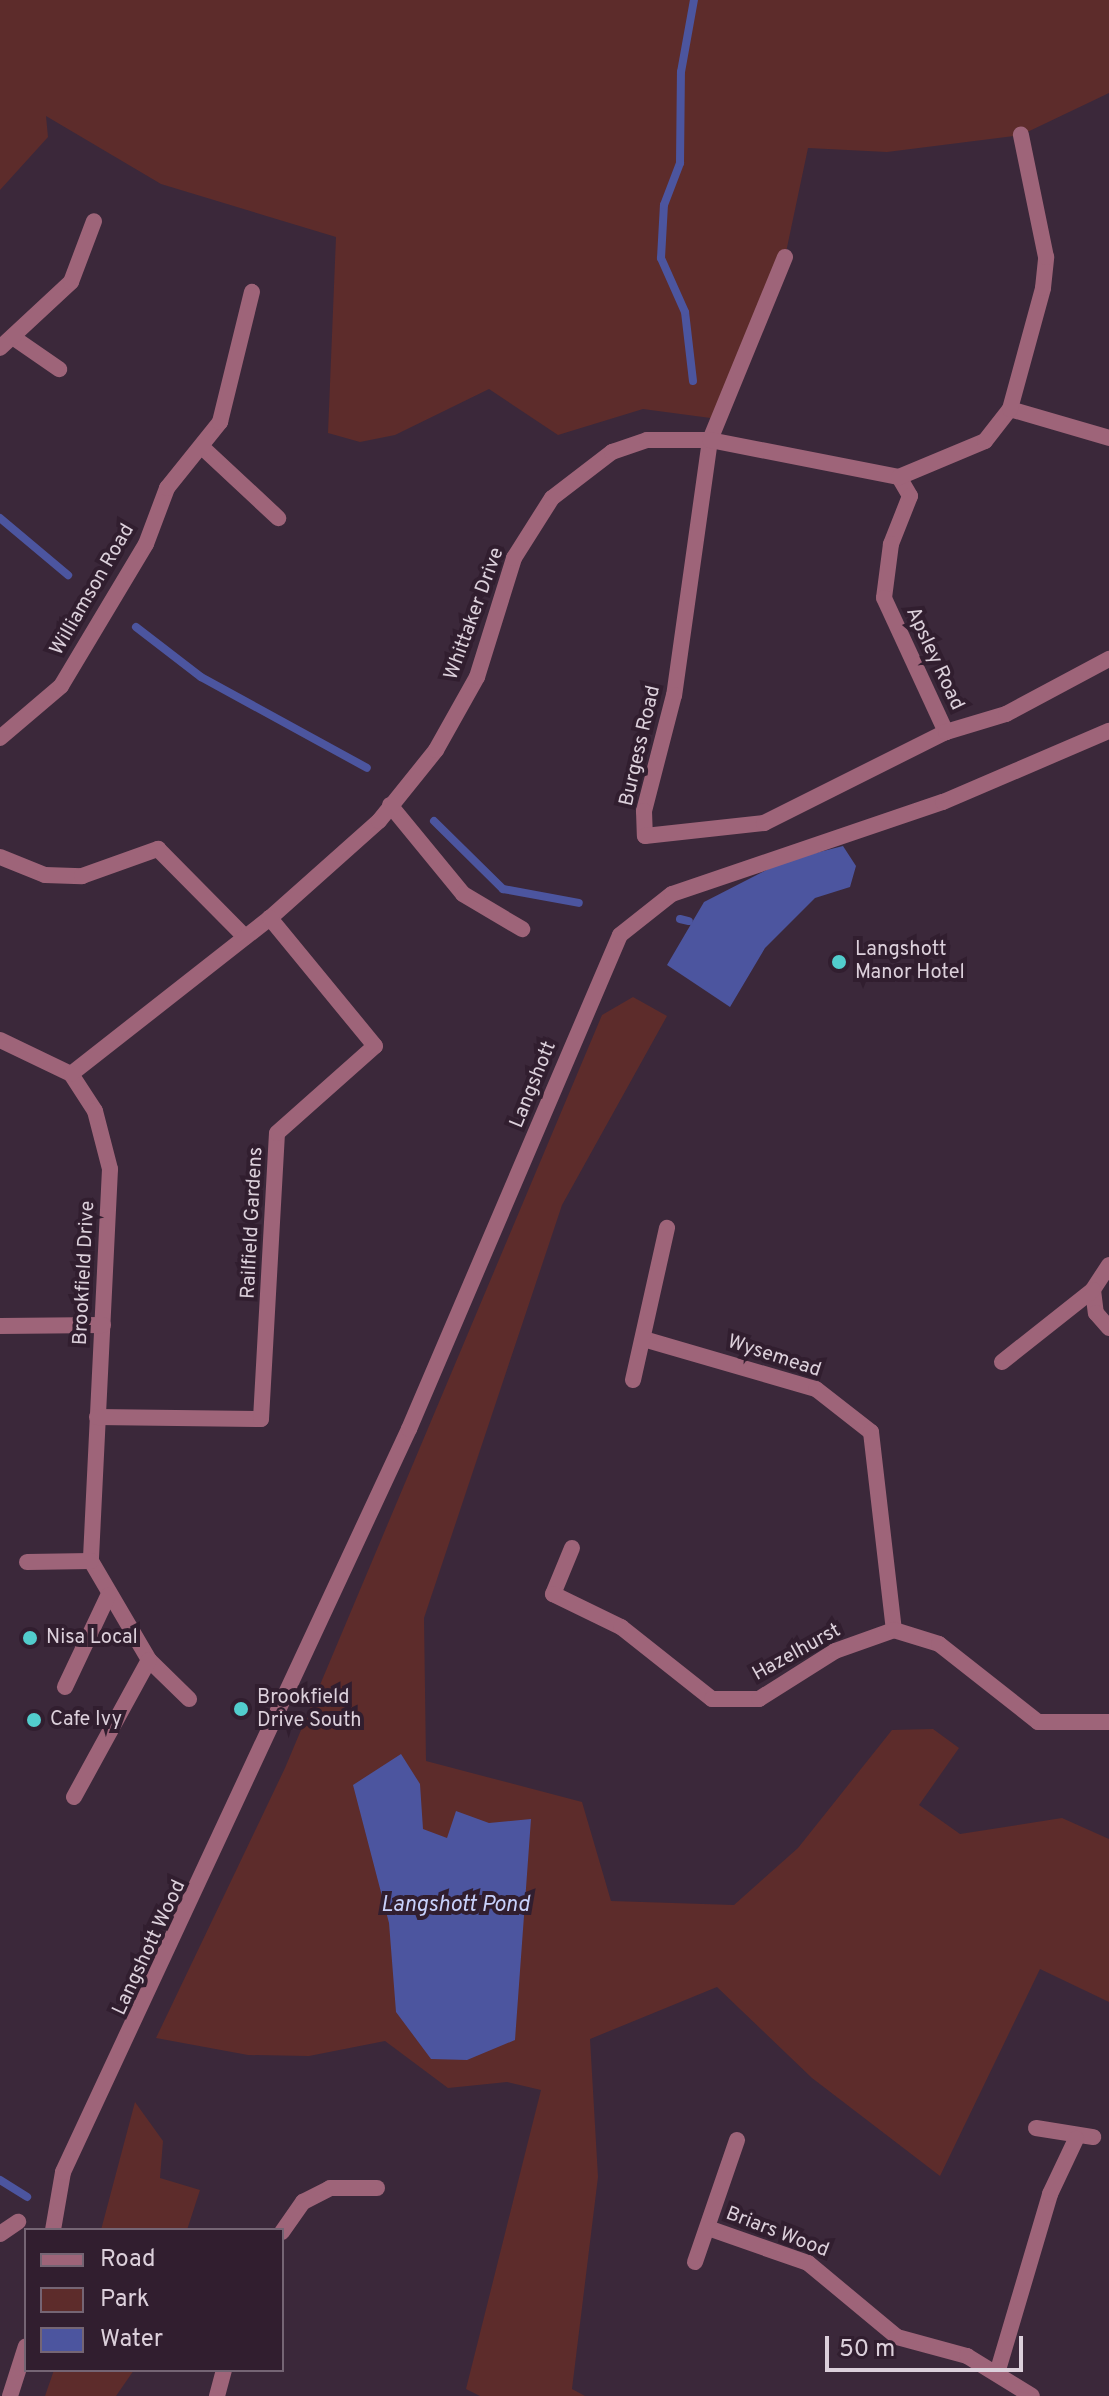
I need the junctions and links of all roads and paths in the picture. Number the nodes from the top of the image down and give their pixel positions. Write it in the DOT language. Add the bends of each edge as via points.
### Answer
graph roads {
  1 [pos="1021,135"];
  2 [pos="94,221"];
  3 [pos="785,257"];
  4 [pos="252,292"];
  5 [pos="7,343"];
  6 [pos="59,369"];
  7 [pos="1010,409"];
  8 [pos="1109,438"];
  9 [pos="710,440"];
  10 [pos="203,448"];
  11 [pos="899,477"];
  12 [pos="278,518"];
  13 [pos="1109,659"];
  14 [pos="1109,731"];
  15 [pos="946,732"];
  16 [pos="0,738"];
  17 [pos="390,805"];
  18 [pos="0,857"];
  19 [pos="270,918"];
  20 [pos="522,929"];
  21 [pos="245,937"];
  22 [pos="0,1040"];
  23 [pos="71,1074"];
  24 [pos="667,1228"];
  25 [pos="1109,1265"];
  26 [pos="1093,1290"];
  27 [pos="103,1325"];
  28 [pos="0,1326"];
  29 [pos="1109,1328"];
  30 [pos="647,1340"];
  31 [pos="1002,1362"];
  32 [pos="633,1380"];
  33 [pos="97,1417"];
  34 [pos="572,1548"];
  35 [pos="91,1561"];
  36 [pos="27,1562"];
  37 [pos="108,1596"];
  38 [pos="894,1630"];
  39 [pos="149,1660"];
  40 [pos="65,1687"];
  41 [pos="189,1699"];
  42 [pos="1109,1722"];
  43 [pos="268,1739"];
  44 [pos="74,1797"];
  45 [pos="1036,2128"];
  46 [pos="737,2140"];
  47 [pos="377,2188"];
  48 [pos="18,2222"];
  49 [pos="53,2228"];
  50 [pos="708,2228"];
  51 [pos="284,2229"];
  52 [pos="0,2234"];
  53 [pos="695,2262"];
  54 [pos="24,2352"];
  55 [pos="998,2370"];
  56 [pos="223,2372"];
  57 [pos="10,2396"];
  58 [pos="217,2396"];
  59 [pos="1032,2396"];
  1 -- 7 [label="street" via="1046,257 1033,339"];
  2 -- 5 [label="street" via="71,282"];
  3 -- 9 [label="street"];
  4 -- 10 [label="street, Williamson Road" via="220,422"];
  5 -- 6 [label="street"];
  7 -- 8 [label="street"];
  7 -- 11 [label="street" via="985,441"];
  9 -- 11 [label="street, Whittaker Drive"];
  9 -- 15 [label="street, Burgess Road" via="674,695 644,811 645,836 764,823"];
  9 -- 17 [label="street, Whittaker Drive" via="647,440 612,452 552,498 514,558 477,677 436,750"];
  10 -- 12 [label="street"];
  10 -- 16 [label="street, Williamson Road" via="167,488 146,544 61,686"];
  11 -- 15 [label="street, Apsley Road" via="910,496 891,544 884,598"];
  13 -- 15 [label="street, Apsley Road" via="1006,714"];
  14 -- 43 [label="street, Langshott" via="943,802 672,894 620,935"];
  17 -- 19 [label="street, Whittaker Drive"];
  17 -- 20 [label="street" via="463,894"];
  18 -- 21 [label="street" via="45,875 82,876 121,868 158,849"];
  19 -- 21 [label="street, Whittaker Drive"];
  19 -- 33 [label="street, Railfield Gardens" via="375,1046 277,1133 261,1419"];
  21 -- 23 [label="street, Whittaker Drive"];
  22 -- 23 [label="street"];
  23 -- 27 [label="street, Brookfield Drive" via="95,1111 110,1169"];
  24 -- 30 [label="street"];
  25 -- 26 [label="street"];
  26 -- 29 [label="street" via="1096,1313"];
  26 -- 31 [label="street"];
  27 -- 28 [label="street"];
  27 -- 33 [label="street, Brookfield Drive"];
  30 -- 32 [label="street"];
  30 -- 38 [label="street, Wysemead" via="816,1389 871,1432"];
  33 -- 35 [label="street, Brookfield Drive"];
  34 -- 38 [label="street, Hazelhurst" via="553,1594 621,1627 712,1699 759,1699 835,1651"];
  35 -- 36 [label="street"];
  35 -- 37 [label="street"];
  37 -- 39 [label="street"];
  37 -- 40 [label="street"];
  38 -- 42 [label="street" via="939,1644 1038,1722"];
  39 -- 41 [label="street"];
  39 -- 44 [label="street"];
  43 -- 49 [label="street, Langshott Wood" via="63,2172"];
  45 -- 55 [label="street" via="1085,2138 1050,2194"];
  46 -- 50 [label="street, Briars Wood"];
  47 -- 51 [label="street" via="330,2188 303,2202"];
  48 -- 52 [label="street"];
  50 -- 53 [label="street, Briars Wood"];
  50 -- 55 [label="street, Briars Wood" via="832,2277 897,2337"];
  54 -- 57 [label="street"];
  55 -- 59 [label="street, Briars Wood"];
  56 -- 58 [label="street"];
}
